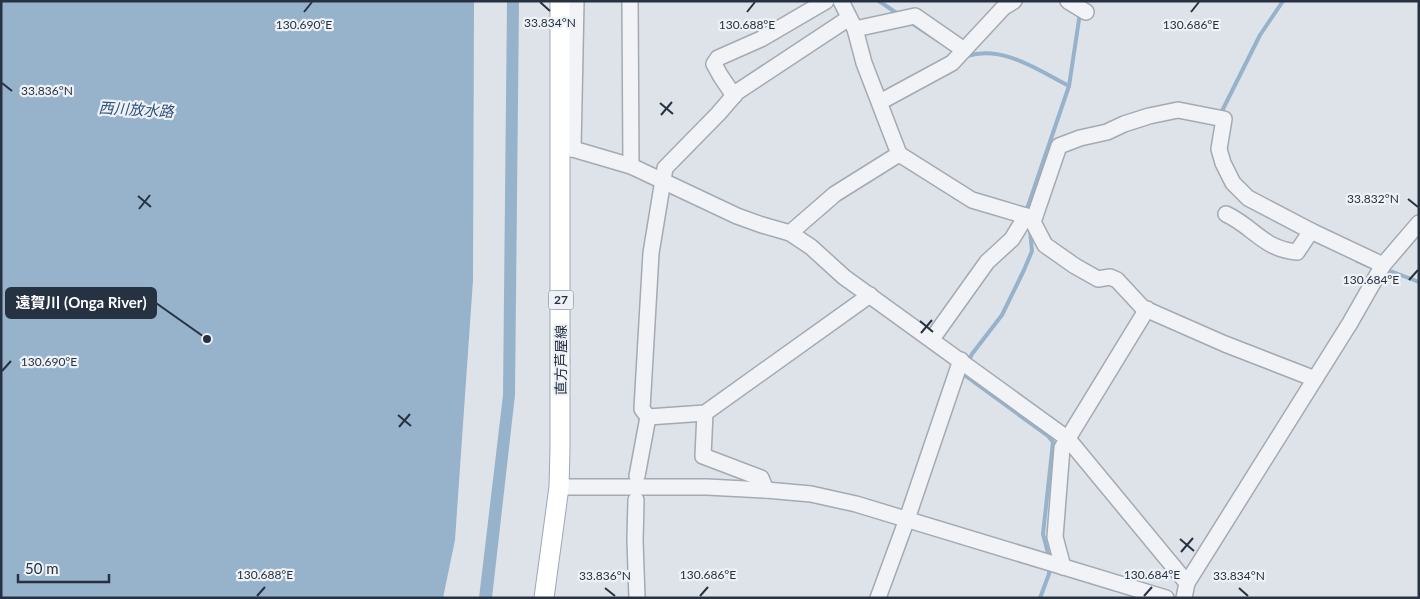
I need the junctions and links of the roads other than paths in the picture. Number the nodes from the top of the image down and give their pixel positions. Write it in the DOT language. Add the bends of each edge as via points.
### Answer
graph roads {
  1 [pos="560,1"];
  2 [pos="576,1"];
  3 [pos="630,1"];
  4 [pos="826,1"];
  5 [pos="841,1"];
  6 [pos="1014,1"];
  7 [pos="1068,1"];
  8 [pos="1086,12"];
  9 [pos="852,24"];
  10 [pos="964,50"];
  11 [pos="734,96"];
  12 [pos="880,102"];
  13 [pos="566,149"];
  14 [pos="900,154"];
  15 [pos="631,166"];
  16 [pos="662,181"];
  17 [pos="1226,214"];
  18 [pos="1029,219"];
  19 [pos="1419,223"];
  20 [pos="1311,230"];
  21 [pos="790,233"];
  22 [pos="1383,265"];
  23 [pos="870,295"];
  24 [pos="1147,309"];
  25 [pos="932,339"];
  26 [pos="961,360"];
  27 [pos="1315,379"];
  28 [pos="705,413"];
  29 [pos="648,417"];
  30 [pos="1068,439"];
  31 [pos="637,476"];
  32 [pos="559,487"];
  33 [pos="766,490"];
  34 [pos="636,500"];
  35 [pos="907,519"];
  36 [pos="1062,567"];
  37 [pos="1186,590"];
  38 [pos="544,598"];
  39 [pos="637,598"];
  40 [pos="878,598"];
  41 [pos="1166,598"];
  1 -- 13 [label="main road, 直方芦屋線 / 27"];
  2 -- 13 [label="street"];
  3 -- 15 [label="street"];
  4 -- 11 [label="street" via="761,39 718,58 714,64"];
  5 -- 9 [label="street"];
  6 -- 10 [label="street" via="1004,7"];
  7 -- 8 [label="street"];
  9 -- 10 [label="street" via="915,16"];
  9 -- 11 [label="street"];
  9 -- 12 [label="street"];
  10 -- 12 [label="street" via="952,63"];
  11 -- 16 [label="street" via="665,168"];
  12 -- 14 [label="street"];
  13 -- 15 [label="street"];
  13 -- 32 [label="main road, 直方芦屋線 / 27"];
  14 -- 18 [label="street" via="972,200"];
  14 -- 21 [label="street" via="835,194"];
  15 -- 16 [label="street"];
  16 -- 21 [label="street" via="737,216"];
  16 -- 29 [label="street" via="651,263 642,410"];
  17 -- 20 [label="street" via="1283,251 1297,252"];
  18 -- 20 [label="street" via="1059,146 1149,116 1178,110 1224,119 1219,149 1233,183 1248,198"];
  18 -- 24 [label="street" via="1045,246 1098,279 1110,277 1117,280"];
  18 -- 25 [label="street" via="988,262"];
  19 -- 22 [label="street"];
  20 -- 22 [label="street"];
  21 -- 23 [label="street"];
  22 -- 27 [label="street"];
  23 -- 25 [label="street"];
  23 -- 28 [label="street"];
  24 -- 27 [label="street"];
  24 -- 30 [label="street"];
  25 -- 26 [label="street"];
  26 -- 30 [label="street"];
  26 -- 35 [label="street"];
  27 -- 37 [label="street"];
  28 -- 29 [label="street"];
  28 -- 33 [label="street" via="703,456 761,478"];
  29 -- 31 [label="street"];
  30 -- 36 [label="street" via="1062,448 1054,536"];
  30 -- 37 [label="street"];
  32 -- 33 [label="street"];
  32 -- 38 [label="main road, 直方芦屋線 / 27"];
  33 -- 35 [label="street" via="811,494"];
  34 -- 39 [label="street"];
  35 -- 36 [label="street"];
  35 -- 40 [label="street"];
  36 -- 41 [label="street"];
}
